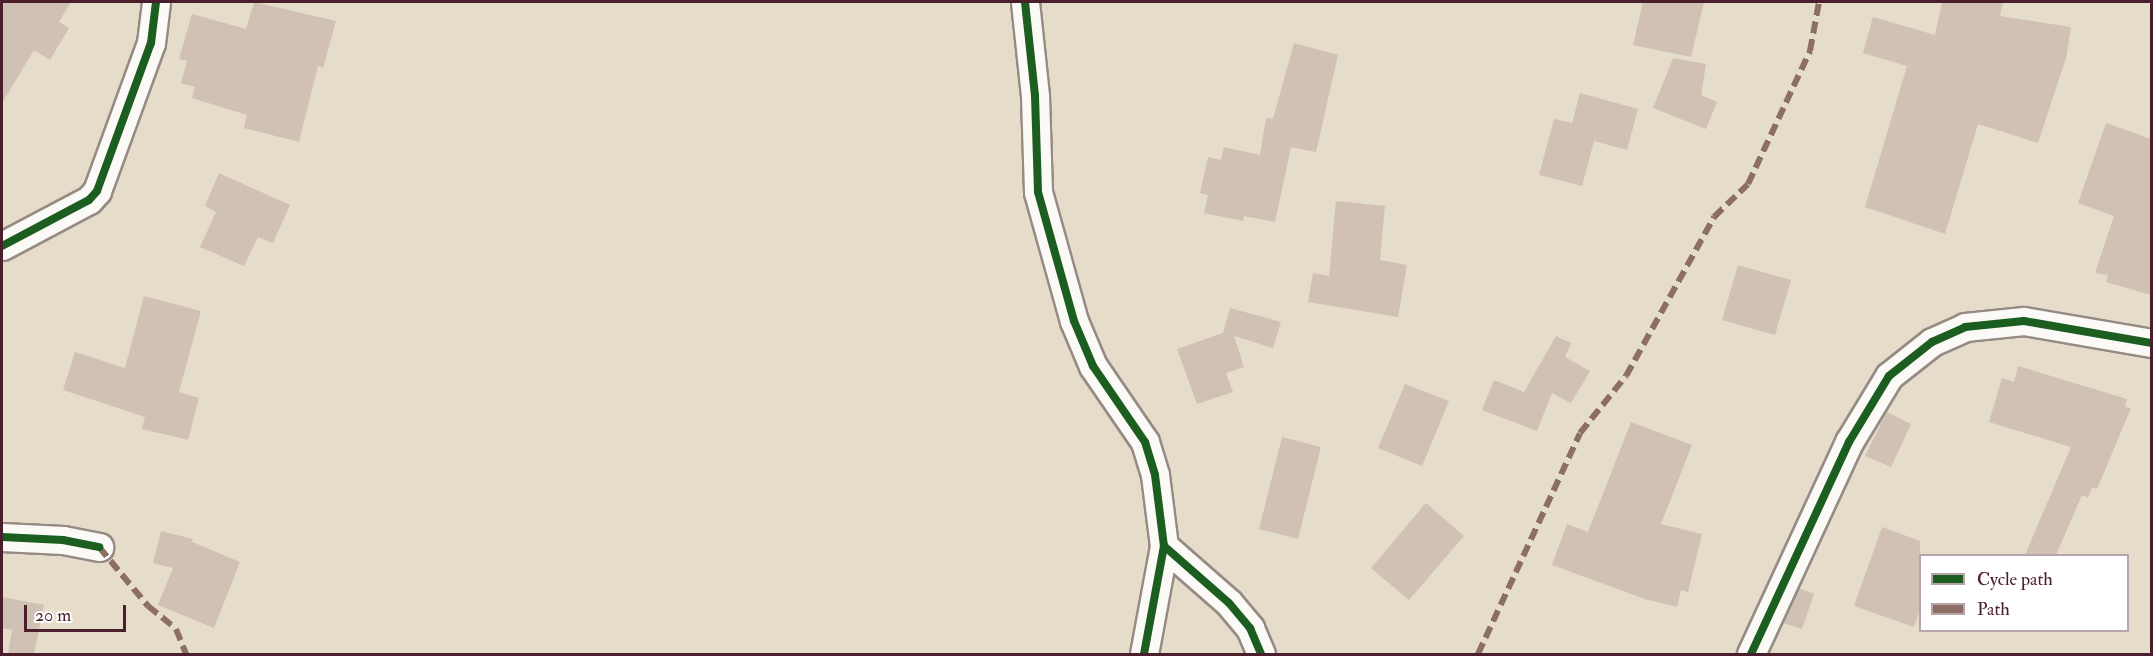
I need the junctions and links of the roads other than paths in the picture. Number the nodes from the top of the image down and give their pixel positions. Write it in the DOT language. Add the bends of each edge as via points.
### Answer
graph roads {
  1 [pos="156,2"];
  2 [pos="1025,2"];
  3 [pos="2,246"];
  4 [pos="2151,342"];
  5 [pos="2,537"];
  6 [pos="1164,546"];
  7 [pos="99,547"];
  8 [pos="1144,654"];
  9 [pos="1261,654"];
  10 [pos="1751,654"];
  1 -- 3 [label="street" via="151,43 97,190 88,200"];
  2 -- 6 [label="street" via="1035,96 1038,192 1053,253 1093,366 1145,441 1155,475"];
  4 -- 10 [label="street" via="2024,321 1965,327 1932,342 1889,376 1849,442"];
  5 -- 7 [label="street" via="63,540"];
  6 -- 8 [label="street"];
  6 -- 9 [label="street" via="1229,603 1250,628"];
}
